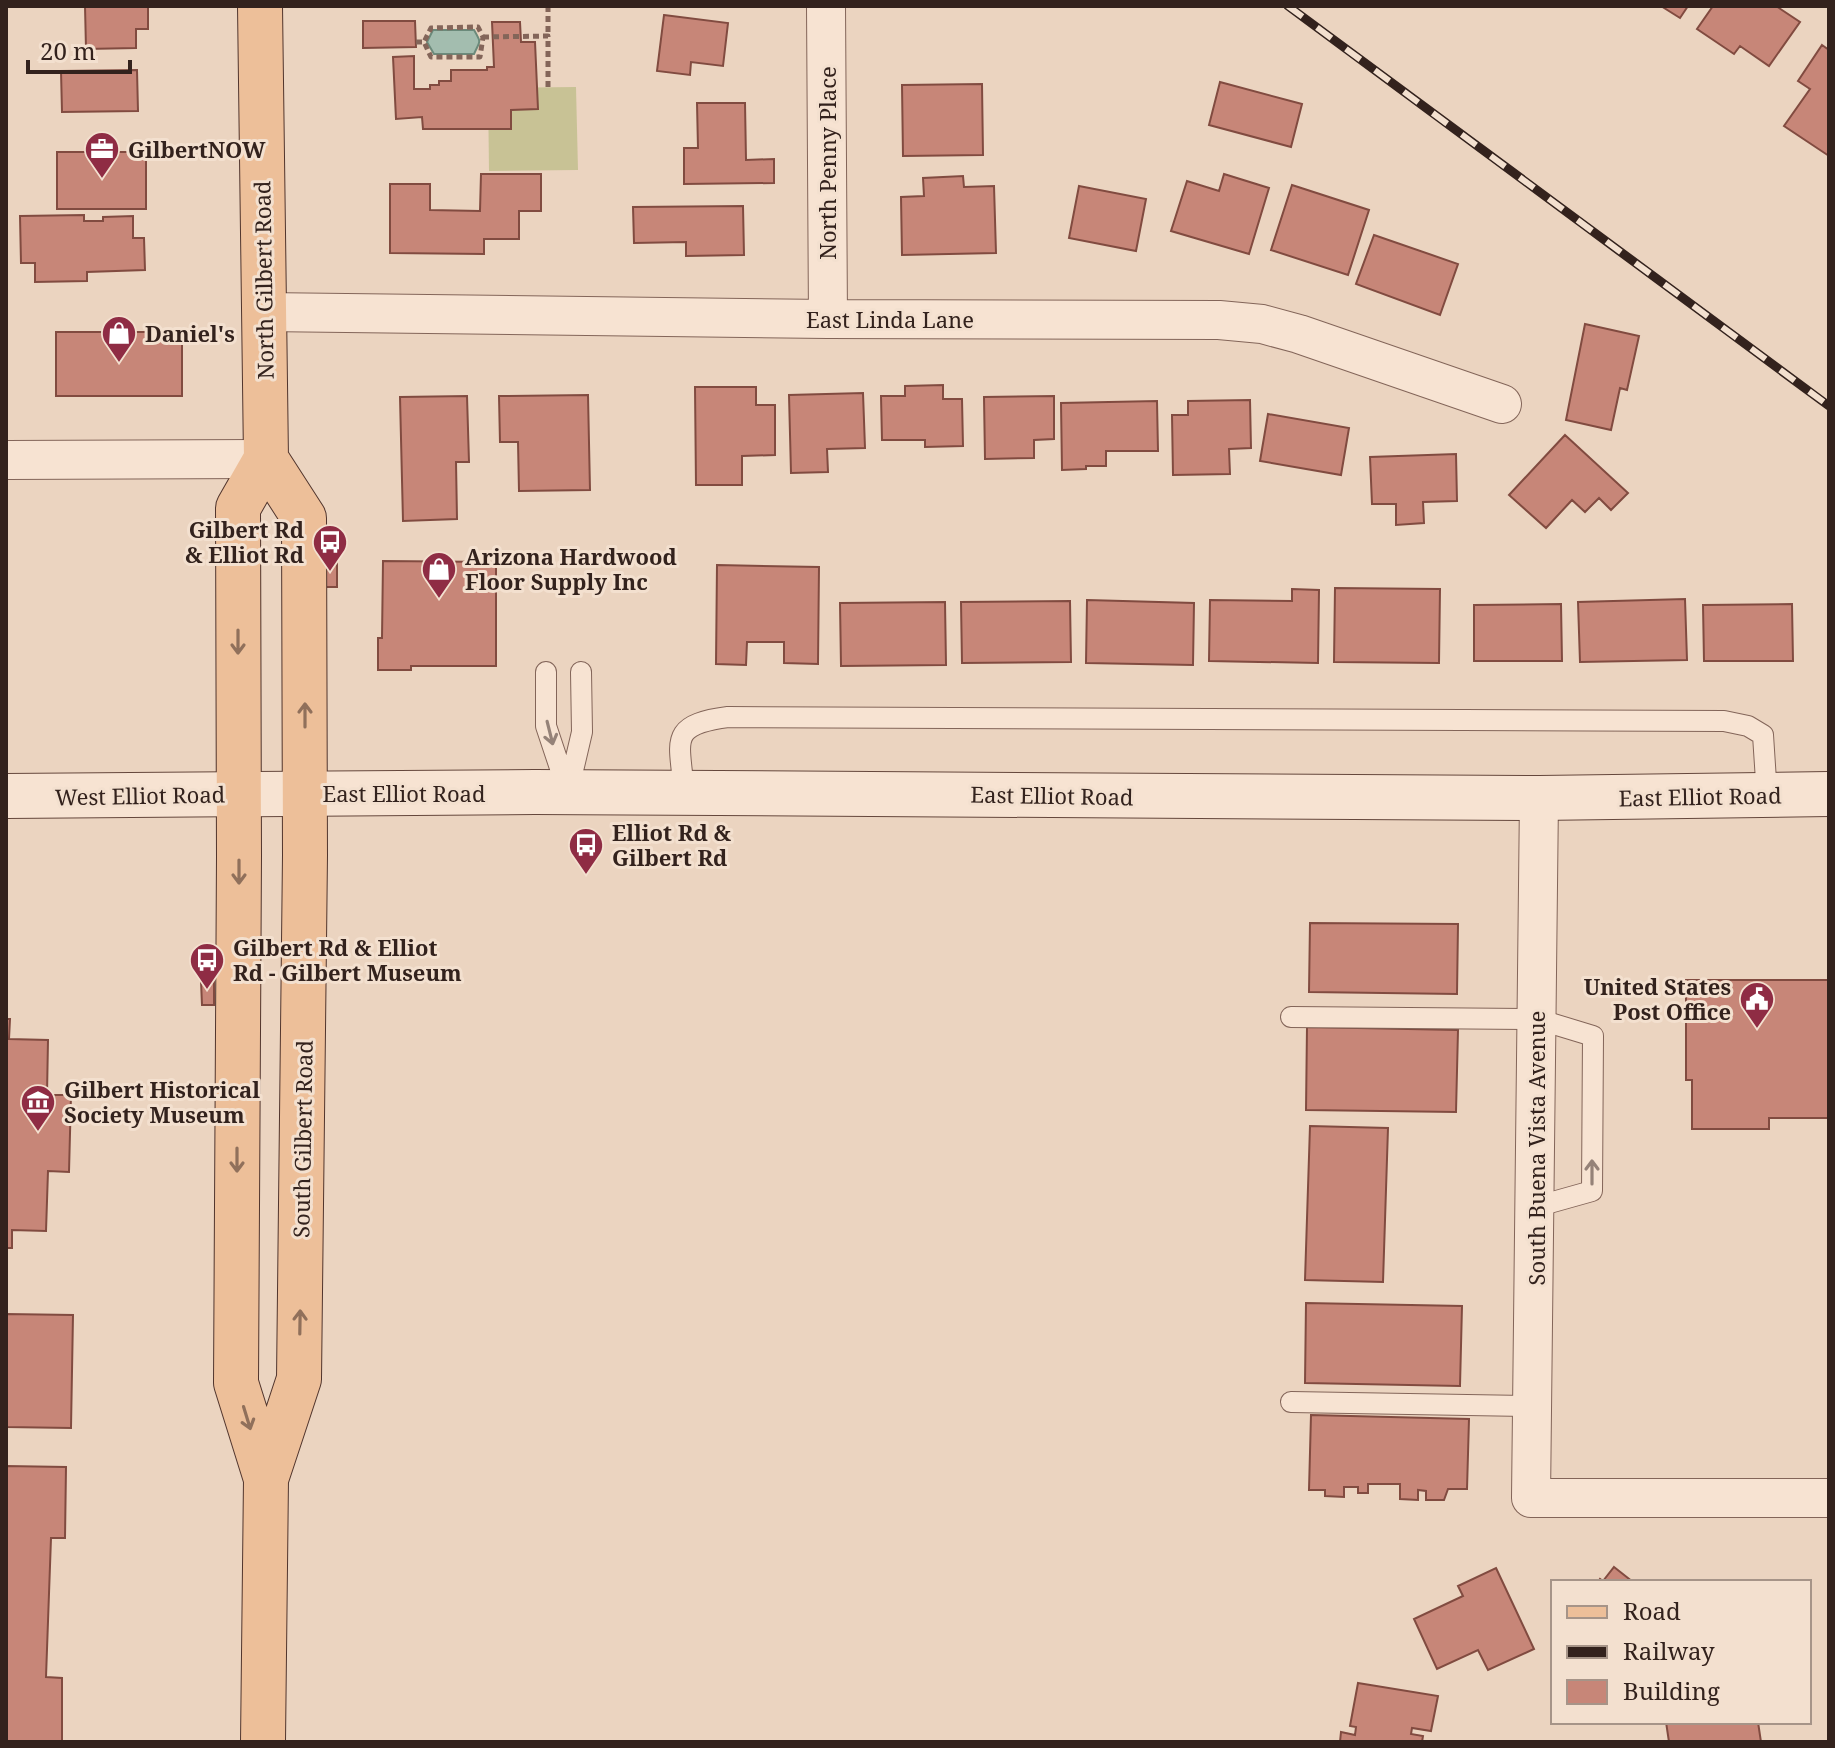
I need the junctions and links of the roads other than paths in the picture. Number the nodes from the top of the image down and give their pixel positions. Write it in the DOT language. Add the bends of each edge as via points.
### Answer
graph roads {
  1 [pos="260,6"];
  2 [pos="826,6"];
  3 [pos="264,312"];
  4 [pos="828,319"];
  5 [pos="1502,404"];
  6 [pos="266,459"];
  7 [pos="6,460"];
  8 [pos="546,672"];
  9 [pos="581,672"];
  10 [pos="568,792"];
  11 [pos="684,792"];
  12 [pos="273,794"];
  13 [pos="1829,794"];
  14 [pos="6,796"];
  15 [pos="1767,796"];
  16 [pos="1539,798"];
  17 [pos="1291,1017"];
  18 [pos="1537,1019"];
  19 [pos="1535,1207"];
  20 [pos="1291,1402"];
  21 [pos="1532,1406"];
  22 [pos="266,1479"];
  23 [pos="1829,1498"];
  24 [pos="263,1742"];
  1 -- 3 [label="main road, North Gilbert Road"];
  2 -- 4 [label="street, North Penny Place"];
  3 -- 4 [label="street, East Linda Lane"];
  3 -- 6 [label="main road, North Gilbert Road"];
  4 -- 5 [label="street, East Linda Lane" via="1262,324"];
  6 -- 7 [label="street"];
  6 -- 12 [label="main road, one-way" via="238,508"];
  12 -- 6 [label="main road, one-way" via="304,518"];
  8 -- 10 [label="lane, one-way" via="546,726"];
  9 -- 10 [label="lane" via="582,732"];
  10 -- 11 [label="main road, East Elliot Road"];
  10 -- 12 [label="main road, East Elliot Road"];
  11 -- 15 [label="lane" via="680,739 699,721 728,717 1724,721 1763,735"];
  11 -- 16 [label="main road, East Elliot Road"];
  12 -- 14 [label="main road, West Elliot Road"];
  12 -- 22 [label="main road, South Gilbert Road, one-way" via="236,1383"];
  22 -- 12 [label="main road, South Gilbert Road, one-way" via="299,1379"];
  13 -- 15 [label="main road, East Elliot Road"];
  15 -- 16 [label="main road, East Elliot Road"];
  16 -- 18 [label="street, South Buena Vista Avenue"];
  17 -- 18 [label="lane"];
  18 -- 19 [label="street, South Buena Vista Avenue"];
  19 -- 18 [label="lane, one-way" via="1592,1191 1593,1036"];
  19 -- 21 [label="street, South Buena Vista Avenue"];
  20 -- 21 [label="lane"];
  21 -- 23 [label="street, South Buena Vista Avenue" via="1531,1498"];
  22 -- 24 [label="main road, South Gilbert Road"];
}
